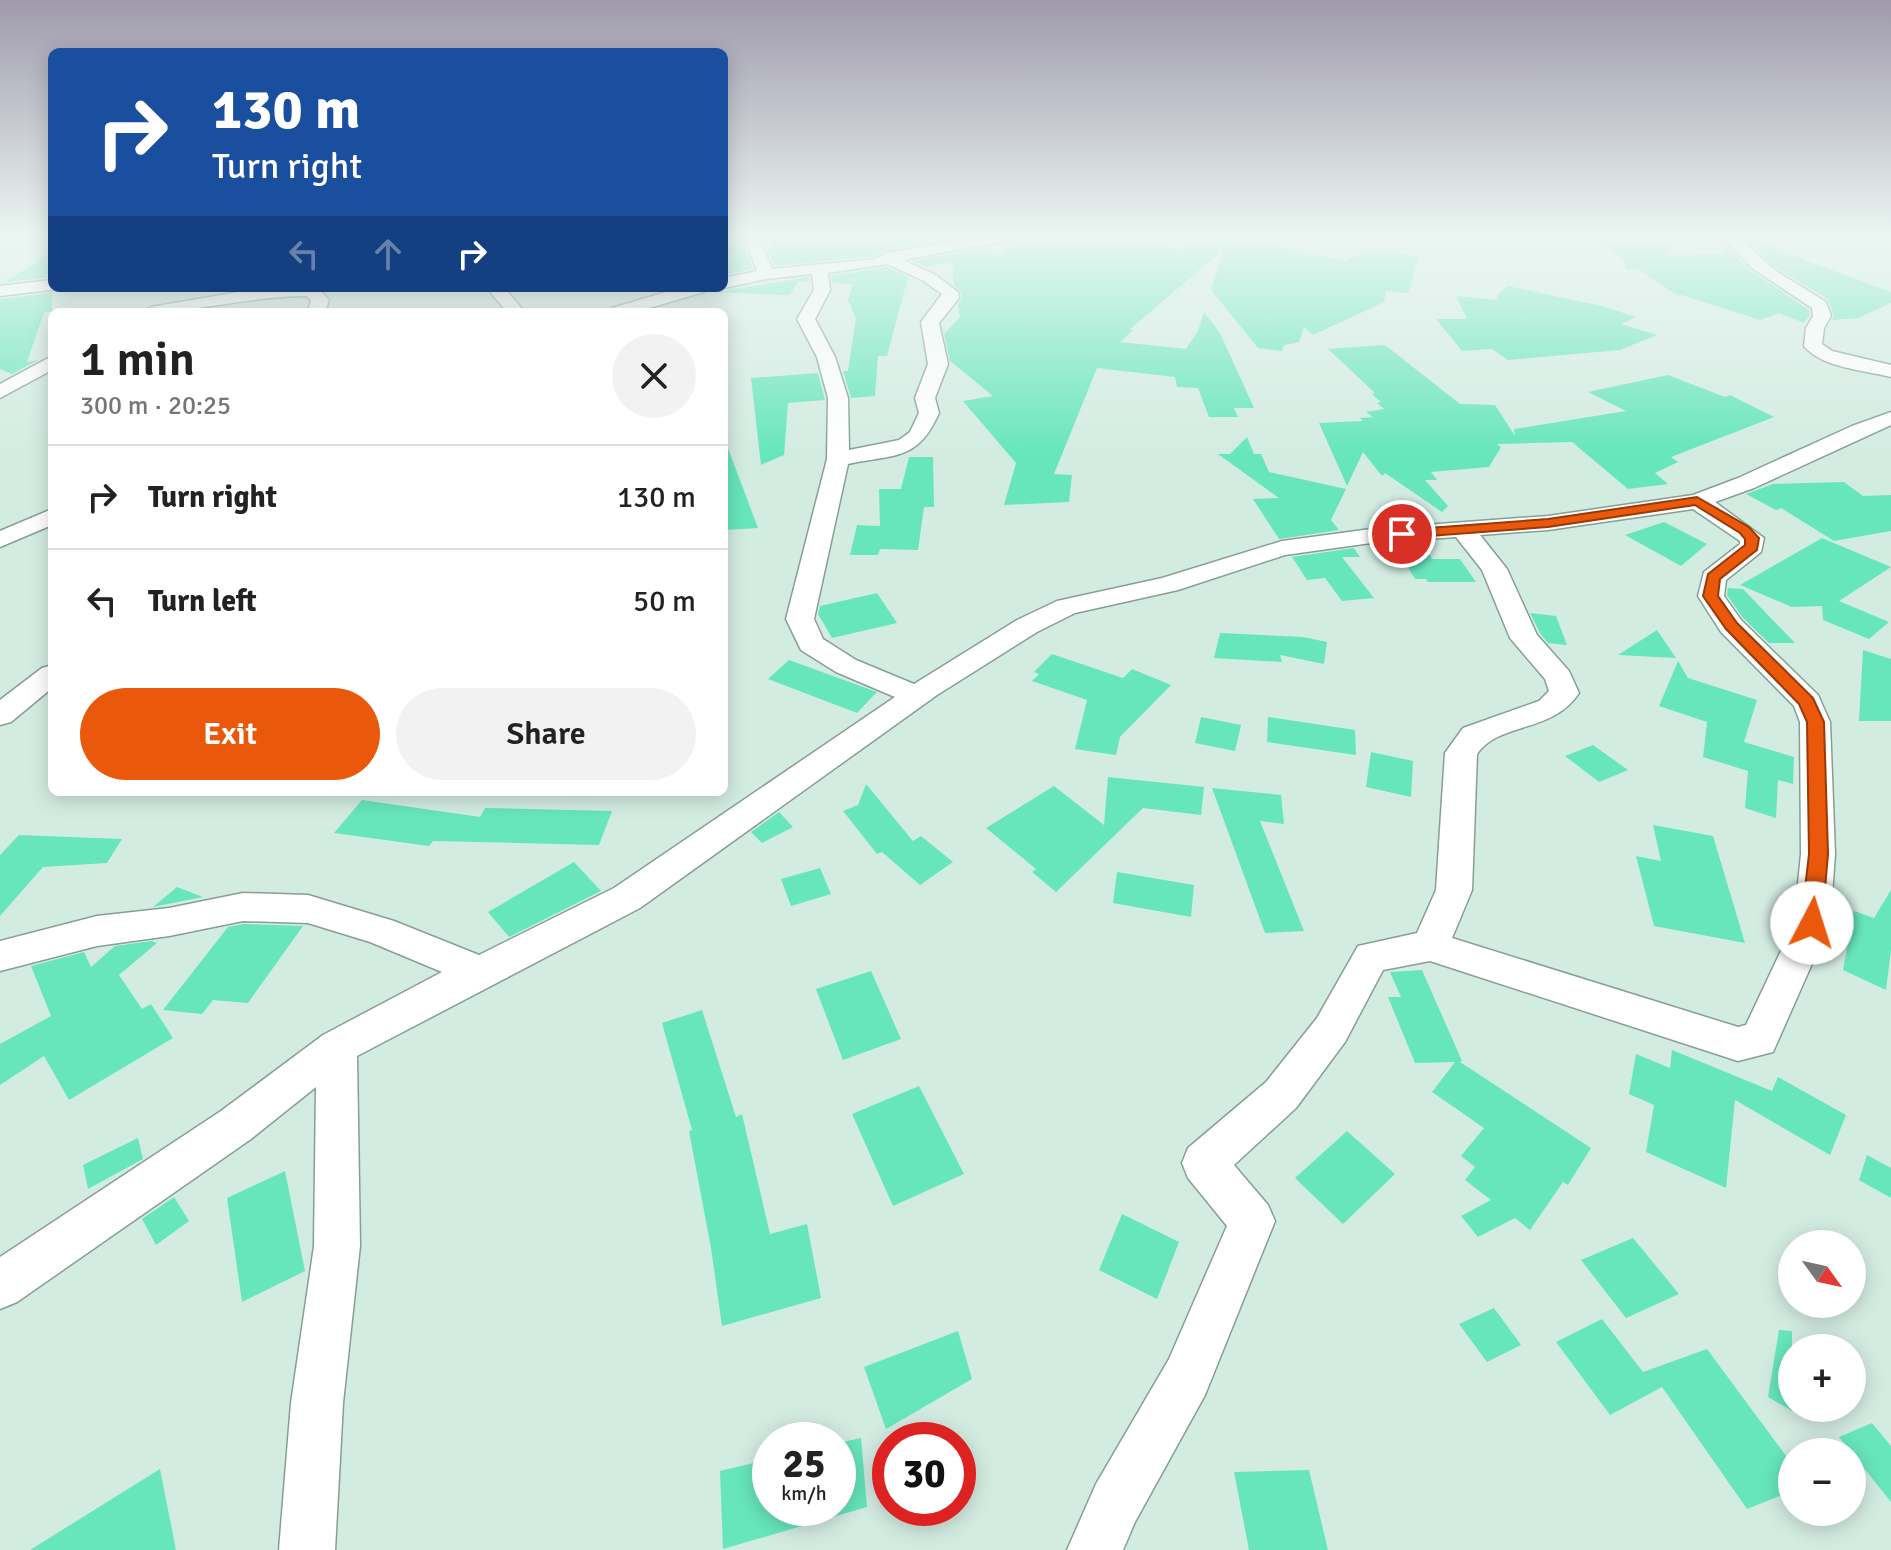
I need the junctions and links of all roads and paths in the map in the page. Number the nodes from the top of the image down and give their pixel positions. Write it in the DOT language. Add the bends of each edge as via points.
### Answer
graph roads {
  1 [pos="812,308"];
  2 [pos="942,308"];
  3 [pos="1820,308"];
  4 [pos="48,364"];
  5 [pos="1891,371"];
  6 [pos="0,392"];
  7 [pos="1891,418"];
  8 [pos="838,459"];
  9 [pos="1697,501"];
  10 [pos="48,518"];
  11 [pos="1463,530"];
  12 [pos="0,540"];
  13 [pos="48,677"];
  14 [pos="917,696"];
  15 [pos="0,715"];
  16 [pos="1430,946"];
  17 [pos="0,956"];
  18 [pos="479,971"];
  19 [pos="337,1047"];
  20 [pos="0,1285"];
  21 [pos="307,1550"];
  22 [pos="1095,1550"];
  1 -- 8 [label="street" via="808,327 826,357 838,398"];
  2 -- 8 [label="street" via="930,322 938,364 919,435 906,445"];
  3 -- 5 [label="street" via="1813,346 1825,355"];
  4 -- 6 [label="street"];
  7 -- 9 [label="street"];
  8 -- 14 [label="street" via="800,619 811,644 846,666"];
  9 -- 11 [label="street"];
  9 -- 16 [label="street" via="1752,538 1752,547 1713,577 1711,596 1731,626 1807,702 1815,722 1818,854 1812,923 1759,1040 1738,1044 1701,1034"];
  10 -- 12 [label="street"];
  11 -- 14 [label="street" via="1282,548 1169,584 1066,607"];
  11 -- 16 [label="street" via="1494,569 1524,638 1559,677 1564,693 1550,708 1466,742 1461,753 1454,890"];
  13 -- 15 [label="street"];
  14 -- 18 [label="street" via="627,898"];
  16 -- 22 [label="street" via="1371,957 1331,1030 1281,1095 1204,1163 1252,1221 1187,1377 1115,1503"];
  17 -- 18 [label="street" via="97,931 243,907 308,909 381,931"];
  18 -- 19 [label="street"];
  19 -- 20 [label="street" via="236,1125"];
  19 -- 21 [label="street" via="337,1246 317,1403"];
}
